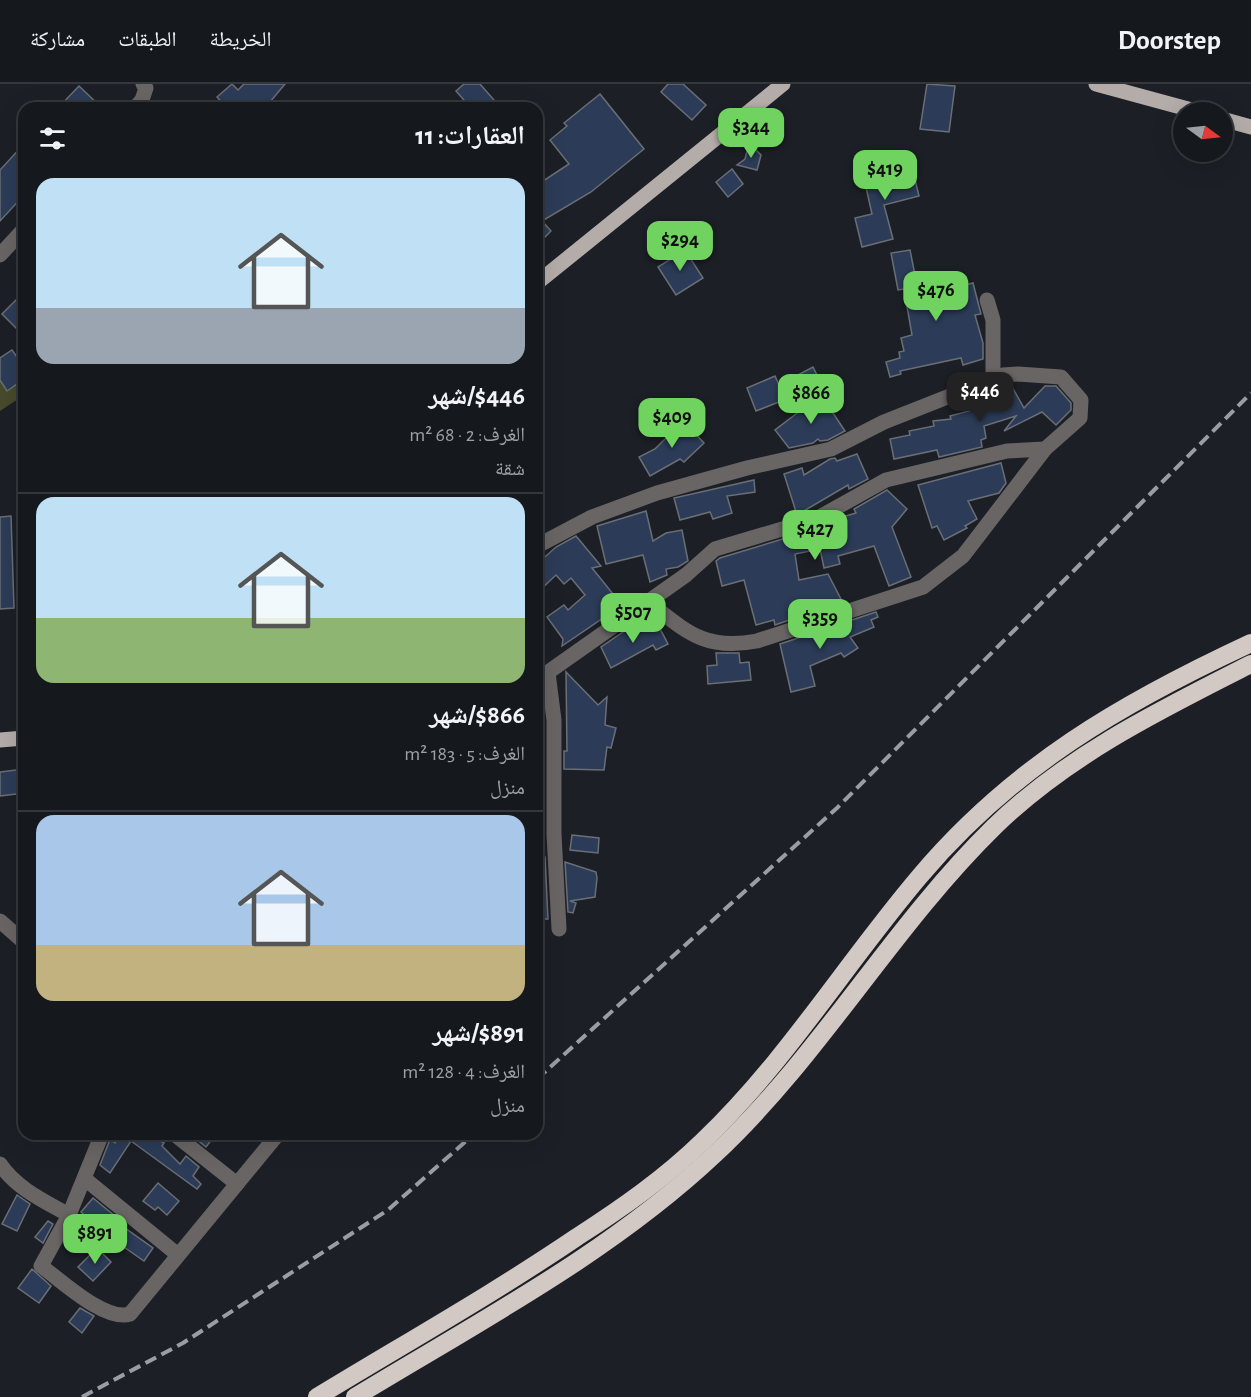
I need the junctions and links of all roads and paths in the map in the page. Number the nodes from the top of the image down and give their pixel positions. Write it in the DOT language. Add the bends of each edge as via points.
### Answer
graph roads {
  1 [pos="143,84"];
  2 [pos="783,84"];
  3 [pos="1096,84"];
  4 [pos="140,102"];
  5 [pos="1173,105"];
  6 [pos="1233,122"];
  7 [pos="1251,127"];
  8 [pos="18,236"];
  9 [pos="0,255"];
  10 [pos="543,279"];
  11 [pos="987,300"];
  12 [pos="993,378"];
  13 [pos="1045,448"];
  14 [pos="543,543"];
  15 [pos="648,602"];
  16 [pos="1251,643"];
  17 [pos="1251,664"];
  18 [pos="543,677"];
  19 [pos="18,738"];
  20 [pos="0,740"];
  21 [pos="0,921"];
  22 [pos="559,929"];
  23 [pos="18,937"];
  24 [pos="100,1140"];
  25 [pos="182,1140"];
  26 [pos="273,1140"];
  27 [pos="0,1164"];
  28 [pos="85,1179"];
  29 [pos="237,1184"];
  30 [pos="69,1215"];
  31 [pos="178,1255"];
  32 [pos="317,1397"];
  33 [pos="355,1397"];
  1 -- 4 [label="street" via="146,88"];
  2 -- 10 [label="main road"];
  3 -- 5 [label="main road"];
  6 -- 7 [label="main road"];
  8 -- 9 [label="street"];
  11 -- 12 [label="street" via="993,320"];
  12 -- 13 [label="street" via="1018,374 1061,377 1081,399 1080,417"];
  12 -- 14 [label="street" via="884,422 831,449 657,492 592,517"];
  13 -- 15 [label="street" via="1006,451 886,480 816,519 715,549"];
  13 -- 15 [label="street" via="963,556 923,587 733,646 694,638"];
  15 -- 18 [label="street"];
  16 -- 32 [label="highway" via="1120,708 1012,784 920,876 743,1100 660,1180 526,1271"];
  17 -- 33 [label="highway" via="1096,747 994,826 909,923 757,1112 671,1193 534,1288"];
  18 -- 22 [label="street" via="554,720"];
  19 -- 20 [label="main road"];
  21 -- 23 [label="street"];
  24 -- 28 [label="street"];
  25 -- 29 [label="street"];
  26 -- 29 [label="street"];
  27 -- 30 [label="street" via="7,1175"];
  28 -- 30 [label="street"];
  28 -- 31 [label="street"];
  29 -- 31 [label="street"];
  30 -- 31 [label="street" via="41,1266 108,1314 130,1314"];
}
